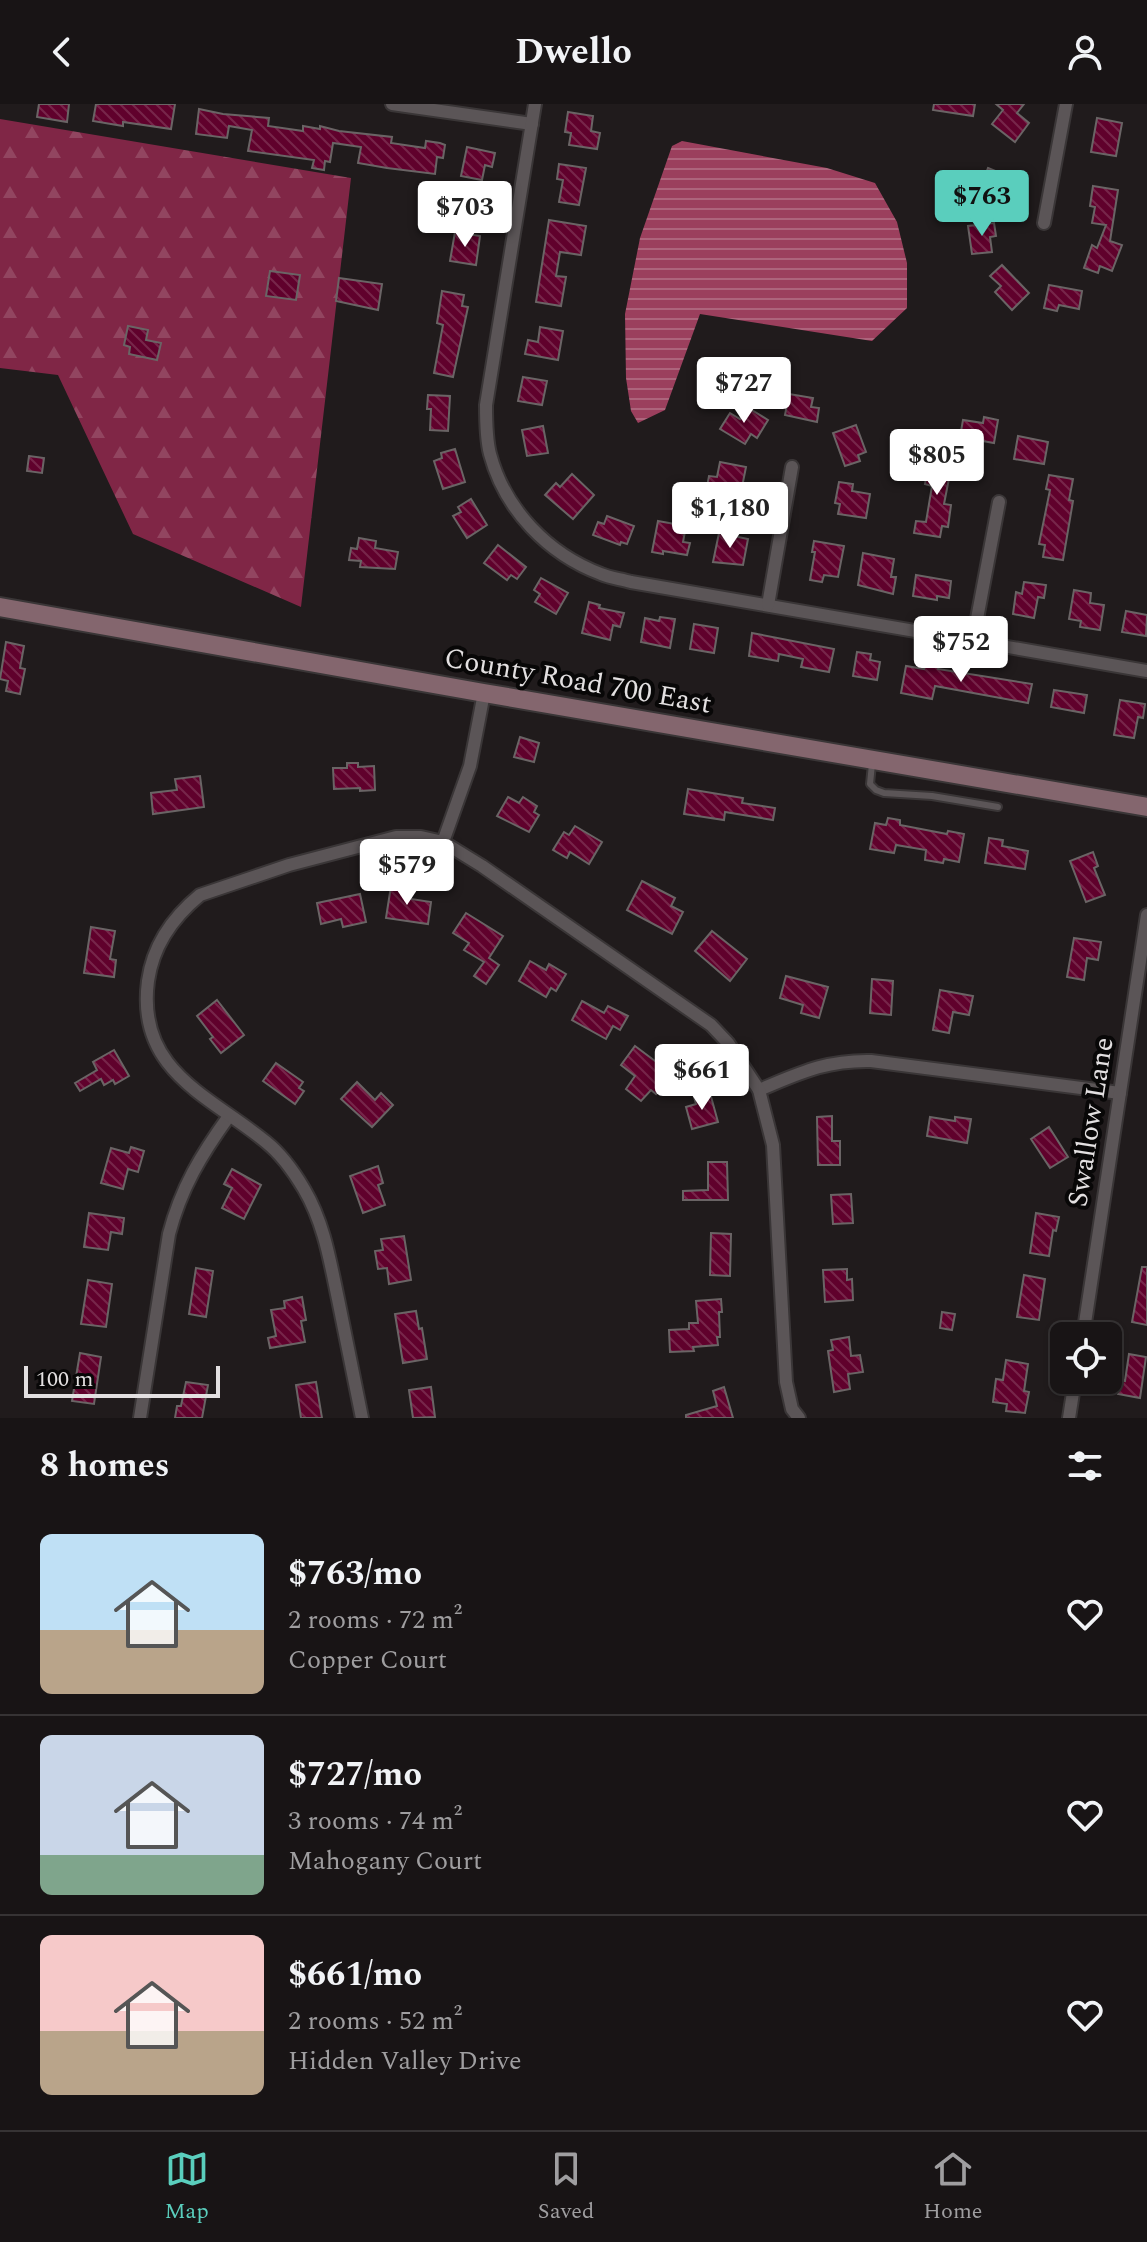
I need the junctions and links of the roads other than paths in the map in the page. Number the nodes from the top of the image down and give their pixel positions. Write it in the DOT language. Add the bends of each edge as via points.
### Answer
graph roads {
  1 [pos="392,104"];
  2 [pos="535,104"];
  3 [pos="1066,104"];
  4 [pos="532,124"];
  5 [pos="1044,223"];
  6 [pos="792,467"];
  7 [pos="999,502"];
  8 [pos="768,605"];
  9 [pos="0,607"];
  10 [pos="973,640"];
  11 [pos="1147,671"];
  12 [pos="484,693"];
  13 [pos="873,760"];
  14 [pos="998,807"];
  15 [pos="1147,807"];
  16 [pos="443,842"];
  17 [pos="1147,915"];
  18 [pos="759,1090"];
  19 [pos="1120,1093"];
  20 [pos="229,1116"];
  21 [pos="1085,1322"];
  22 [pos="1073,1394"];
  23 [pos="140,1418"];
  24 [pos="362,1418"];
  25 [pos="799,1418"];
  26 [pos="1069,1418"];
  1 -- 4 [label="street"];
  2 -- 4 [label="street"];
  3 -- 5 [label="street"];
  4 -- 8 [label="street" via="487,393 487,440 500,482 535,533 600,574"];
  6 -- 8 [label="street"];
  7 -- 10 [label="street"];
  8 -- 10 [label="street"];
  9 -- 12 [label="main road, County Road 700 East"];
  10 -- 11 [label="street"];
  12 -- 13 [label="main road, County Road 700 East"];
  12 -- 16 [label="street" via="470,766"];
  13 -- 14 [label="lane" via="870,784 876,790"];
  13 -- 15 [label="main road, County Road 700 East"];
  16 -- 18 [label="street" via="711,1025"];
  16 -- 20 [label="street" via="396,837 289,865 200,895 168,928 148,984 152,1029 181,1080"];
  17 -- 19 [label="street, Swallow Lane"];
  18 -- 19 [label="street" via="811,1068 871,1061"];
  18 -- 25 [label="street" via="773,1145 786,1382"];
  19 -- 21 [label="street, Swallow Lane"];
  20 -- 23 [label="street" via="201,1156 176,1207"];
  20 -- 24 [label="street" via="281,1157 313,1207 326,1244"];
  22 -- 26 [label="street"];
}
